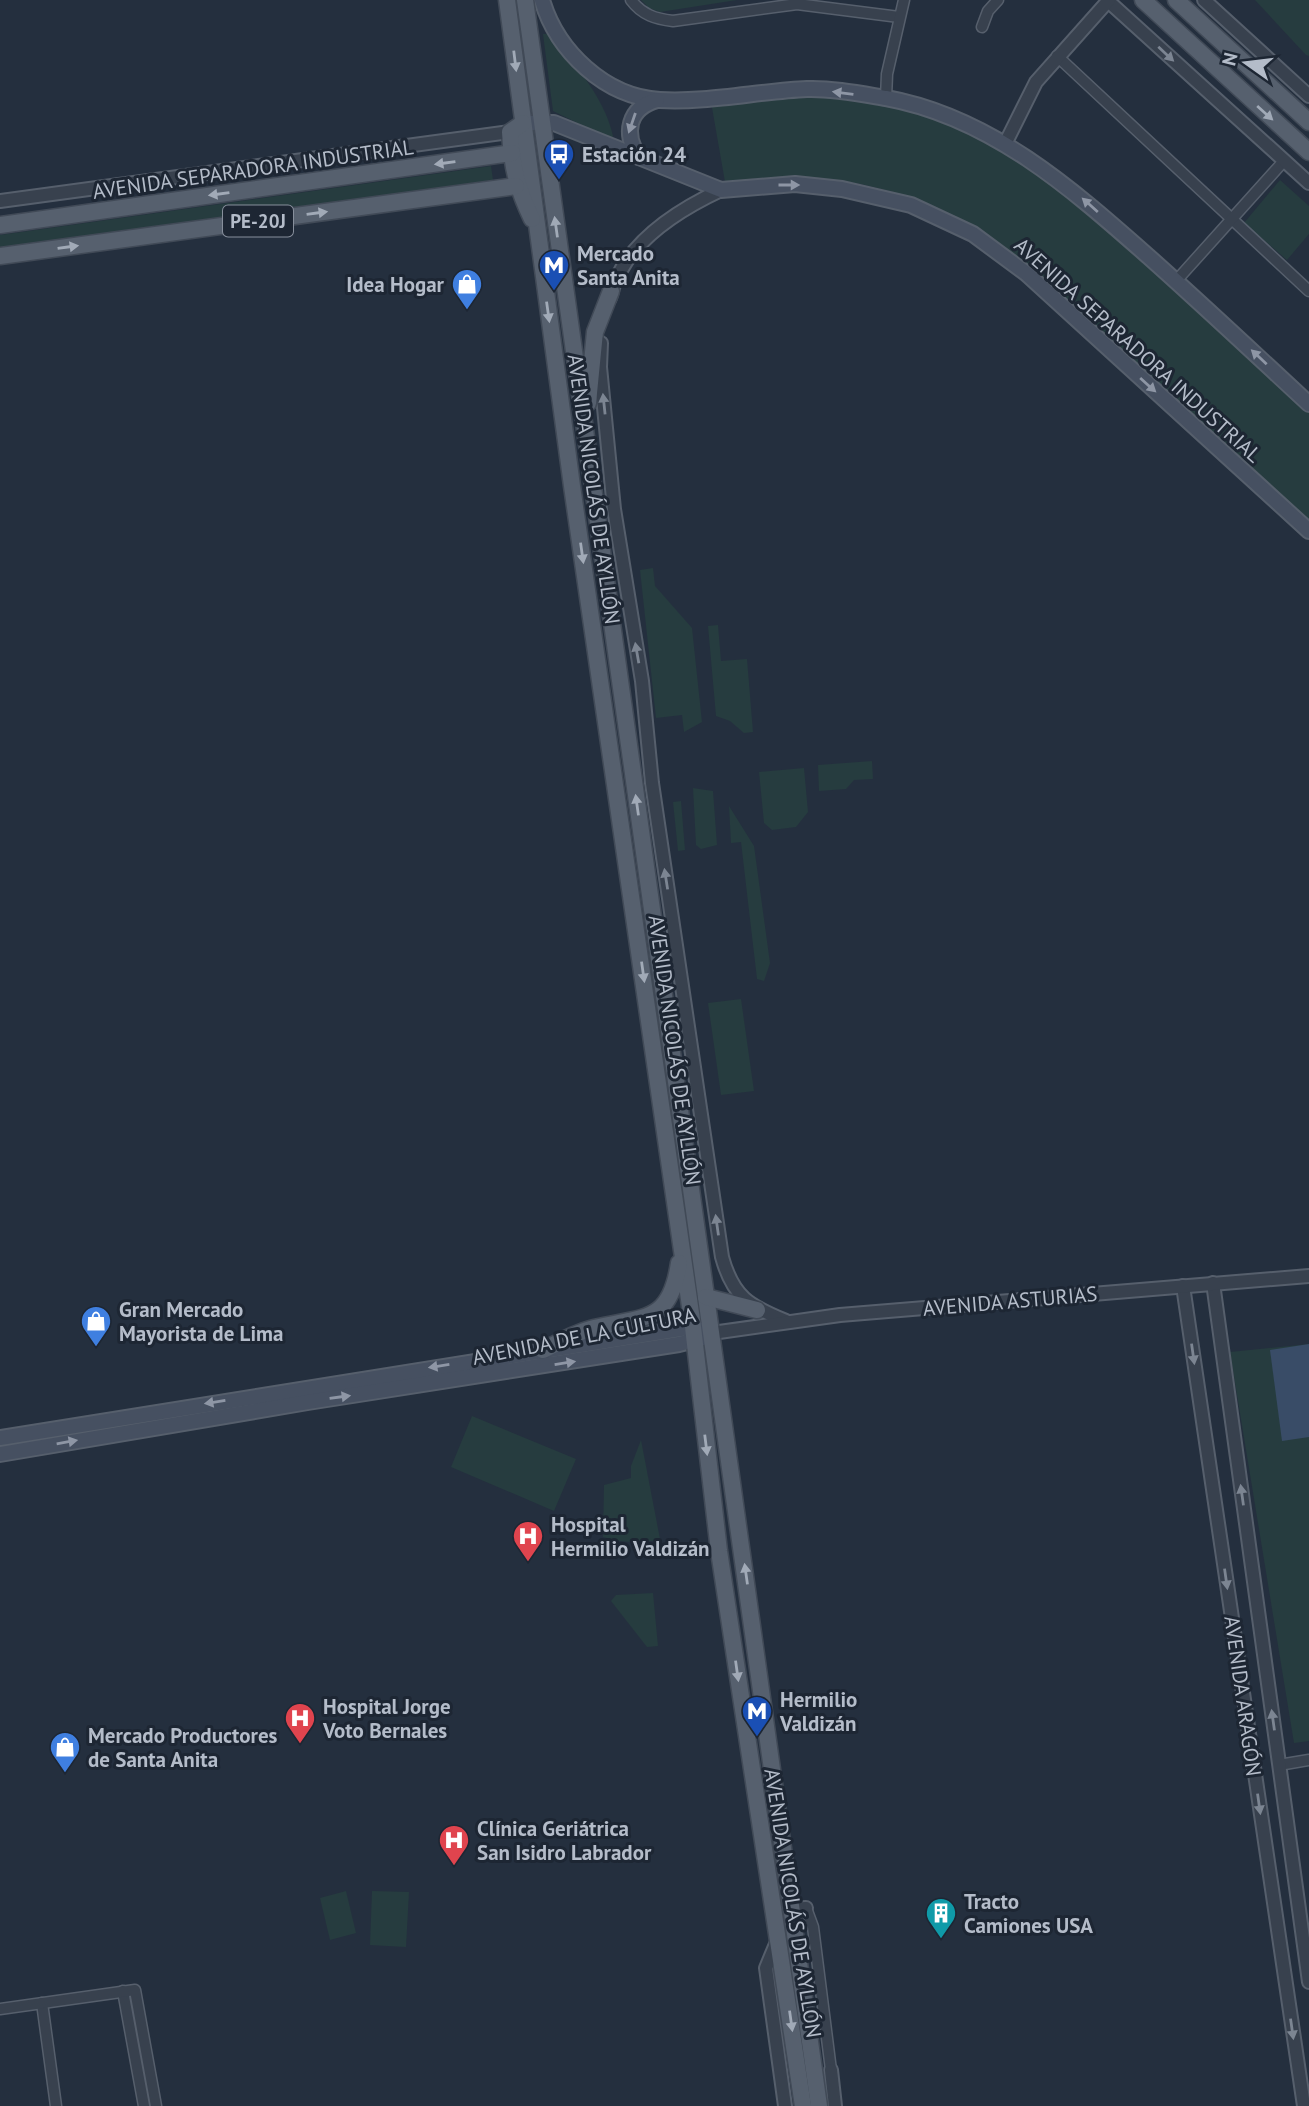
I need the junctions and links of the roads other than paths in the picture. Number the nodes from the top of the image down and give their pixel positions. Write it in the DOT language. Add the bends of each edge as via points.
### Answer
graph roads {
  1 [pos="507,0"];
  2 [pos="525,0"];
  3 [pos="542,0"];
  4 [pos="631,0"];
  5 [pos="904,0"];
  6 [pos="998,0"];
  7 [pos="1108,0"];
  8 [pos="1143,0"];
  9 [pos="1176,0"];
  10 [pos="1204,0"];
  11 [pos="900,17"];
  12 [pos="982,27"];
  13 [pos="1056,56"];
  14 [pos="1245,65"];
  15 [pos="1225,76"];
  16 [pos="1309,96"];
  17 [pos="886,98"];
  18 [pos="658,100"];
  19 [pos="541,120"];
  20 [pos="1309,122"];
  21 [pos="517,127"];
  22 [pos="1005,144"];
  23 [pos="1309,152"];
  24 [pos="512,153"];
  25 [pos="639,157"];
  26 [pos="1283,162"];
  27 [pos="1309,183"];
  28 [pos="516,186"];
  29 [pos="722,190"];
  30 [pos="0,201"];
  31 [pos="1232,219"];
  32 [pos="0,225"];
  33 [pos="537,229"];
  34 [pos="0,256"];
  35 [pos="1176,281"];
  36 [pos="1309,291"];
  37 [pos="611,292"];
  38 [pos="1309,404"];
  39 [pos="586,440"];
  40 [pos="1309,531"];
  41 [pos="682,1247"];
  42 [pos="1309,1276"];
  43 [pos="1213,1283"];
  44 [pos="1183,1286"];
  45 [pos="706,1297"];
  46 [pos="757,1310"];
  47 [pos="786,1321"];
  48 [pos="694,1334"];
  49 [pos="712,1334"];
  50 [pos="544,1350"];
  51 [pos="307,1394"];
  52 [pos="0,1438"];
  53 [pos="0,1454"];
  54 [pos="1309,1760"];
  55 [pos="1279,1765"];
  56 [pos="799,1908"];
  57 [pos="776,1944"];
  58 [pos="1309,1982"];
  59 [pos="123,1992"];
  60 [pos="42,2003"];
  61 [pos="0,2009"];
  62 [pos="144,2040"];
  63 [pos="132,2042"];
  64 [pos="831,2070"];
  65 [pos="153,2088"];
  66 [pos="141,2091"];
  67 [pos="57,2106"];
  68 [pos="144,2106"];
  69 [pos="156,2106"];
  70 [pos="785,2106"];
  71 [pos="803,2106"];
  72 [pos="819,2106"];
  73 [pos="835,2106"];
  74 [pos="1304,2106"];
  1 -- 21 [label="main road, AVENIDA NICOLÁS DE AYLLÓN, one-way"];
  2 -- 19 [label="main road, AVENIDA NICOLÁS DE AYLLÓN"];
  3 -- 18 [label="main road" via="558,35 590,71 619,89"];
  4 -- 11 [label="street" via="656,19 673,21 797,4"];
  5 -- 11 [label="street"];
  6 -- 12 [label="street"];
  7 -- 13 [label="street"];
  7 -- 26 [label="street, one-way"];
  8 -- 15 [label="main road"];
  9 -- 14 [label="main road"];
  10 -- 16 [label="street"];
  11 -- 17 [label="street"];
  13 -- 22 [label="street" via="1036,82"];
  13 -- 31 [label="street"];
  14 -- 15 [label="main road" via="1232,68"];
  14 -- 20 [label="main road"];
  15 -- 23 [label="main road, one-way"];
  17 -- 18 [label="main road, one-way" via="812,89"];
  17 -- 22 [label="main road" via="955,119"];
  18 -- 25 [label="main road, one-way" via="637,110 630,121 631,147"];
  19 -- 21 [label="main road, AVENIDA SEPARADORA INDUSTRIAL"];
  19 -- 25 [label="main road, AVENIDA SEPARADORA INDUSTRIAL"];
  39 -- 19 [label="main road, AVENIDA NICOLÁS DE AYLLÓN, one-way"];
  21 -- 24 [label="main road"];
  21 -- 30 [label="street"];
  21 -- 33 [label="main road, AVENIDA NICOLÁS DE AYLLÓN"];
  35 -- 22 [label="main road, one-way" via="1079,194"];
  24 -- 28 [label="main road"];
  24 -- 32 [label="main road, AVENIDA SEPARADORA INDUSTRIAL / PE-20J, one-way"];
  25 -- 29 [label="main road, AVENIDA SEPARADORA INDUSTRIAL"];
  26 -- 27 [label="street"];
  26 -- 31 [label="street"];
  28 -- 33 [label="main road"];
  34 -- 28 [label="main road, PE-20J, one-way"];
  29 -- 37 [label="street, AVENIDA NICOLÁS DE AYLLÓN" via="658,226 640,245"];
  29 -- 40 [label="main road, AVENIDA SEPARADORA INDUSTRIAL, one-way" via="794,184 842,188 911,205 973,234 1027,274"];
  31 -- 35 [label="street"];
  31 -- 36 [label="street"];
  33 -- 41 [label="main road, AVENIDA NICOLÁS DE AYLLÓN, one-way"];
  38 -- 35 [label="main road, one-way"];
  37 -- 39 [label="main road" via="591,355"];
  46 -- 37 [label="street, AVENIDA NICOLÁS DE AYLLÓN, one-way" via="727,1278 722,1257 652,783 642,681 614,509 600,367"];
  45 -- 39 [label="main road, AVENIDA NICOLÁS DE AYLLÓN, one-way"];
  41 -- 48 [label="main road, AVENIDA NICOLÁS DE AYLLÓN"];
  41 -- 50 [label="main road" via="671,1295 654,1315 575,1334"];
  42 -- 43 [label="street, AVENIDA ASTURIAS"];
  43 -- 44 [label="street, AVENIDA ASTURIAS"];
  55 -- 43 [label="street, AVENIDA ARAGÓN, one-way"];
  44 -- 47 [label="street, AVENIDA ASTURIAS"];
  44 -- 74 [label="street, AVENIDA ARAGÓN, one-way"];
  45 -- 46 [label="main road"];
  45 -- 49 [label="main road, AVENIDA NICOLÁS DE AYLLÓN"];
  46 -- 47 [label="street"];
  47 -- 49 [label="street, AVENIDA ASTURIAS"];
  48 -- 49 [label="main road, AVENIDA DE LA CULTURA"];
  48 -- 50 [label="main road, AVENIDA DE LA CULTURA"];
  51 -- 48 [label="main road, AVENIDA DE LA CULTURA, one-way" via="447,1383"];
  48 -- 57 [label="main road, AVENIDA NICOLÁS DE AYLLÓN, one-way" via="719,1551"];
  56 -- 49 [label="main road, AVENIDA NICOLÁS DE AYLLÓN, one-way"];
  50 -- 51 [label="main road, AVENIDA DE LA CULTURA, one-way"];
  51 -- 52 [label="main road, AVENIDA DE LA CULTURA, one-way"];
  53 -- 51 [label="main road, AVENIDA DE LA CULTURA, one-way"];
  54 -- 55 [label="street"];
  55 -- 58 [label="street, AVENIDA ARAGÓN"];
  56 -- 64 [label="street, AVENIDA NICOLÁS DE AYLLÓN" via="813,1927"];
  56 -- 72 [label="main road, AVENIDA NICOLÁS DE AYLLÓN"];
  57 -- 70 [label="street, AVENIDA NICOLÁS DE AYLLÓN" via="766,1968"];
  57 -- 71 [label="main road, AVENIDA NICOLÁS DE AYLLÓN, one-way"];
  59 -- 60 [label="street"];
  59 -- 62 [label="street" via="135,1990"];
  59 -- 63 [label="street"];
  60 -- 61 [label="street"];
  60 -- 67 [label="street"];
  62 -- 63 [label="street"];
  62 -- 65 [label="street"];
  63 -- 66 [label="street"];
  64 -- 73 [label="street, AVENIDA NICOLÁS DE AYLLÓN"];
  65 -- 66 [label="street"];
  65 -- 69 [label="street"];
  66 -- 68 [label="street"];
}
